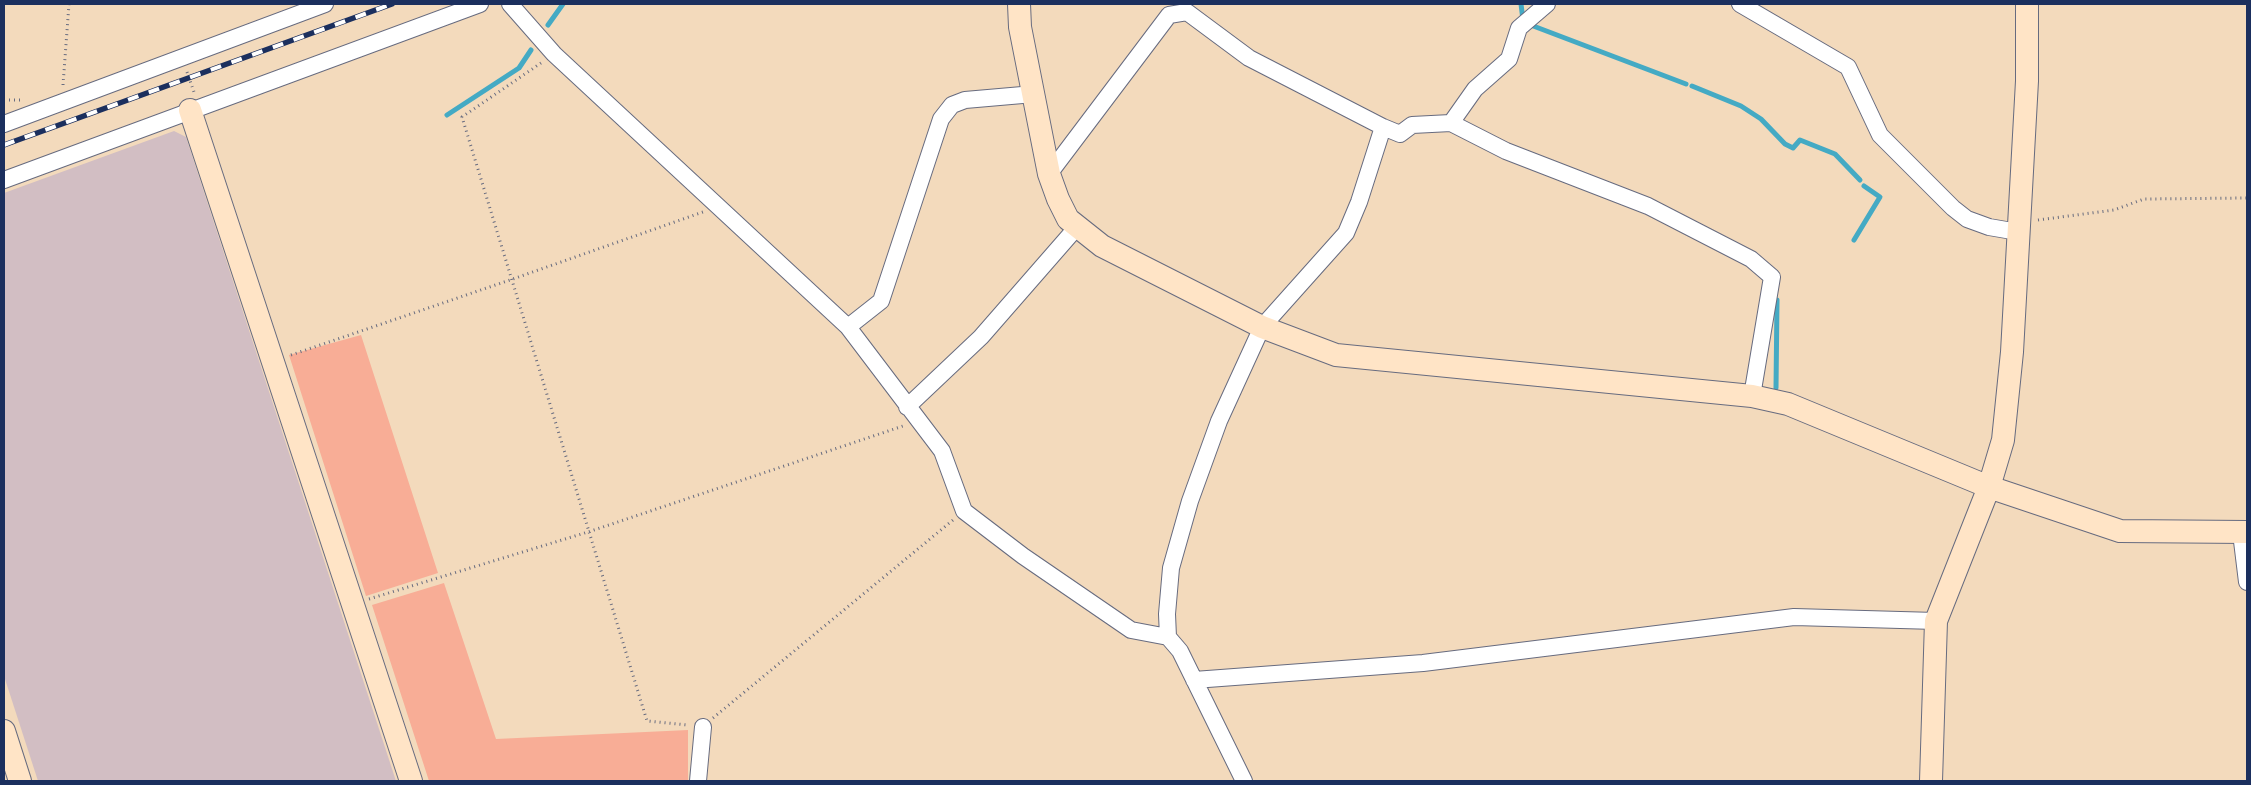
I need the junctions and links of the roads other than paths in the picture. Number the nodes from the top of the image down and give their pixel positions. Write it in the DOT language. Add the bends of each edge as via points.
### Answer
graph roads {
  1 [pos="325,4"];
  2 [pos="480,4"];
  3 [pos="510,4"];
  4 [pos="1019,4"];
  5 [pos="1547,4"];
  6 [pos="1740,4"];
  7 [pos="2027,4"];
  8 [pos="1034,94"];
  9 [pos="195,108"];
  10 [pos="1451,122"];
  11 [pos="4,124"];
  12 [pos="1383,127"];
  13 [pos="1049,174"];
  14 [pos="4,180"];
  15 [pos="1077,227"];
  16 [pos="2018,232"];
  17 [pos="848,327"];
  18 [pos="1262,327"];
  19 [pos="1752,396"];
  20 [pos="907,407"];
  21 [pos="1989,488"];
  22 [pos="2244,532"];
  23 [pos="2247,582"];
  24 [pos="1936,620"];
  25 [pos="1168,637"];
  26 [pos="1194,680"];
  27 [pos="703,727"];
  28 [pos="4,731"];
  29 [pos="20,781"];
  30 [pos="411,781"];
  31 [pos="698,781"];
  32 [pos="1244,781"];
  33 [pos="1931,781"];
  1 -- 11 [label="street"];
  2 -- 9 [label="street"];
  3 -- 17 [label="street" via="554,54"];
  4 -- 8 [label="street" via="1020,27"];
  5 -- 10 [label="street" via="1519,28 1509,58 1475,89"];
  6 -- 16 [label="street" via="1848,67 1880,136 1953,208 1967,219"];
  7 -- 16 [label="street" via="2027,81"];
  8 -- 13 [label="street"];
  8 -- 17 [label="street" via="965,100 952,105 941,119 881,302"];
  9 -- 14 [label="street"];
  9 -- 30 [label="street" via="272,361"];
  10 -- 12 [label="street" via="1412,125 1400,134"];
  10 -- 19 [label="street" via="1506,151 1648,206 1751,258 1772,277"];
  12 -- 13 [label="street" via="1249,58 1187,12 1169,15"];
  12 -- 18 [label="street" via="1346,234"];
  13 -- 15 [label="street" via="1068,219"];
  15 -- 18 [label="street" via="1102,246"];
  15 -- 20 [label="street" via="982,337"];
  16 -- 21 [label="street" via="2012,352 2003,440"];
  17 -- 20 [label="street"];
  18 -- 19 [label="street" via="1336,356"];
  18 -- 25 [label="street" via="1219,421 1190,501 1171,568"];
  19 -- 21 [label="street" via="1788,404"];
  20 -- 25 [label="street" via="942,451 964,511 1131,630"];
  21 -- 22 [label="street" via="2120,531"];
  21 -- 24 [label="street"];
  22 -- 23 [label="street"];
  24 -- 26 [label="street" via="1794,617 1423,664"];
  24 -- 33 [label="street"];
  25 -- 26 [label="street" via="1180,651"];
  26 -- 32 [label="street"];
  27 -- 31 [label="street"];
  28 -- 29 [label="street"];
}
